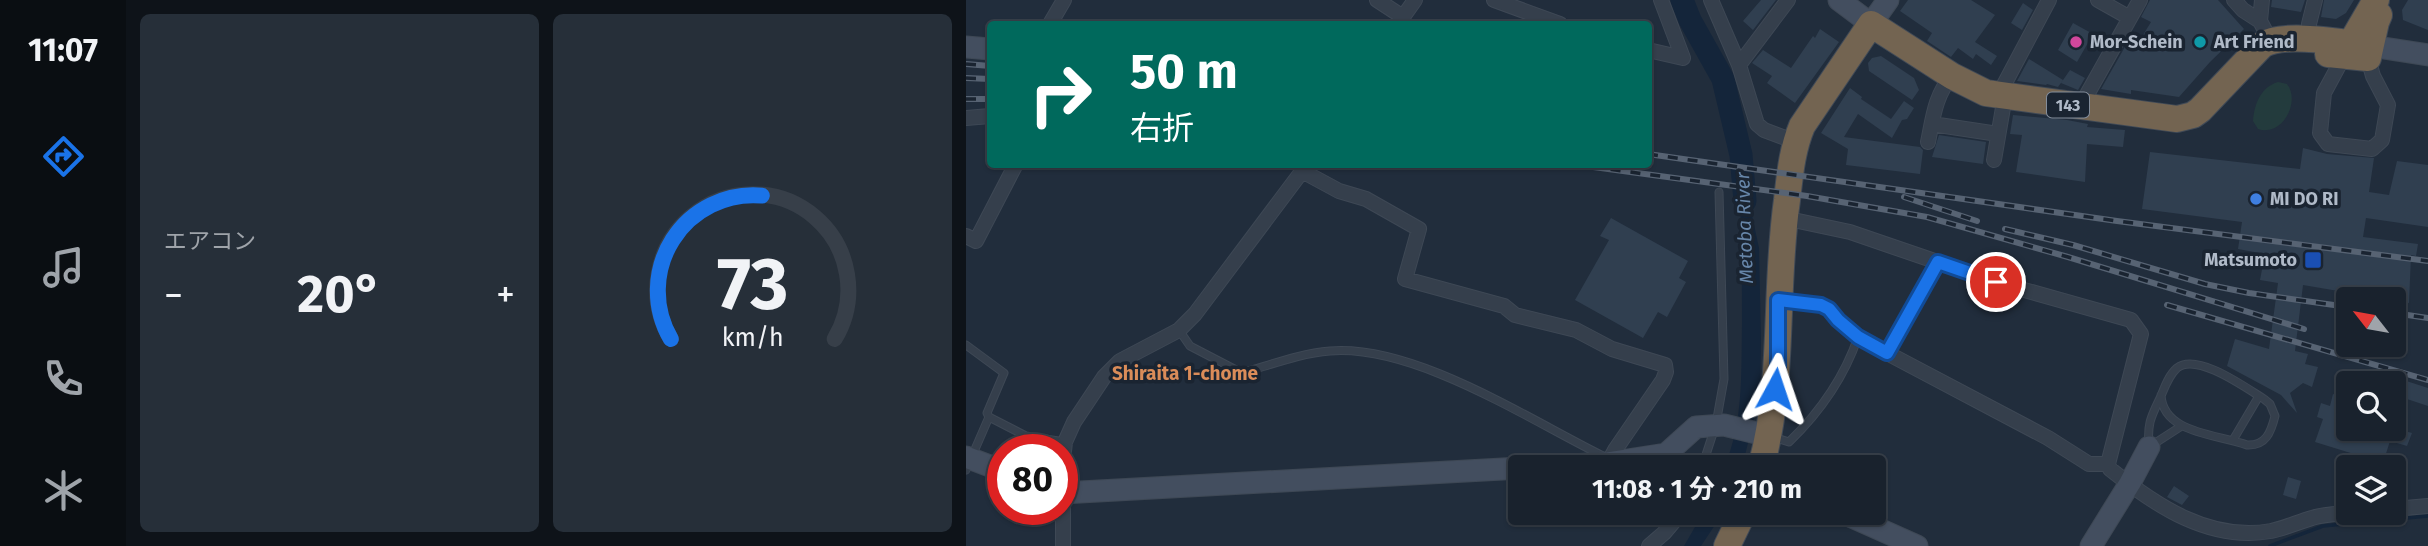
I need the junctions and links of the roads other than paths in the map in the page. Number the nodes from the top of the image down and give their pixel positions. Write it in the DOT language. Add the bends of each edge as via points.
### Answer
graph roads {
  1 [pos="1065,0"];
  2 [pos="1377,0"];
  3 [pos="1415,0"];
  4 [pos="1494,0"];
  5 [pos="1661,0"];
  6 [pos="1711,0"];
  7 [pos="1788,0"];
  8 [pos="1839,0"];
  9 [pos="1888,0"];
  10 [pos="2049,0"];
  11 [pos="2098,0"];
  12 [pos="2140,0"];
  13 [pos="2234,0"];
  14 [pos="2262,0"];
  15 [pos="2315,0"];
  16 [pos="2376,0"];
  17 [pos="2388,0"];
  18 [pos="2130,18"];
  19 [pos="1052,21"];
  20 [pos="1401,21"];
  21 [pos="1552,21"];
  22 [pos="1871,24"];
  23 [pos="2309,24"];
  24 [pos="2264,40"];
  25 [pos="966,47"];
  26 [pos="987,49"];
  27 [pos="2358,50"];
  28 [pos="1652,51"];
  29 [pos="2428,55"];
  30 [pos="1739,65"];
  31 [pos="2428,70"];
  32 [pos="1952,76"];
  33 [pos="2001,96"];
  34 [pos="2080,107"];
  35 [pos="987,116"];
  36 [pos="966,118"];
  37 [pos="1932,124"];
  38 [pos="1998,134"];
  39 [pos="1796,142"];
  40 [pos="1928,142"];
  41 [pos="1993,158"];
  42 [pos="1014,168"];
  43 [pos="1304,168"];
  44 [pos="1718,192"];
  45 [pos="1784,218"];
  46 [pos="966,236"];
  47 [pos="1938,262"];
  48 [pos="1778,300"];
  49 [pos="1179,330"];
  50 [pos="1858,337"];
  51 [pos="966,345"];
  52 [pos="1887,353"];
  53 [pos="2161,396"];
  54 [pos="2259,396"];
  55 [pos="989,417"];
  56 [pos="1720,425"];
  57 [pos="2180,426"];
  58 [pos="1022,434"];
  59 [pos="1069,434"];
  60 [pos="1764,435"];
  61 [pos="2233,440"];
  62 [pos="2149,447"];
  63 [pos="1601,455"];
  64 [pos="1612,455"];
  65 [pos="1660,455"];
  66 [pos="1707,455"];
  67 [pos="1762,455"];
  68 [pos="968,462"];
  69 [pos="2108,464"];
  70 [pos="987,467"];
  71 [pos="1508,469"];
  72 [pos="2130,483"];
  73 [pos="1078,492"];
  74 [pos="2428,506"];
  75 [pos="2406,508"];
  76 [pos="2336,514"];
  77 [pos="1063,525"];
  78 [pos="1671,525"];
  79 [pos="1737,525"];
  80 [pos="1870,525"];
  81 [pos="2253,540"];
  82 [pos="1063,546"];
  83 [pos="1649,546"];
  84 [pos="1727,546"];
  85 [pos="1917,546"];
  86 [pos="2091,546"];
  1 -- 19 [label="street"];
  2 -- 20 [label="street"];
  3 -- 20 [label="street"];
  4 -- 21 [label="street"];
  5 -- 28 [label="street" via="1684,58"];
  6 -- 30 [label="street"];
  7 -- 30 [label="street"];
  8 -- 22 [label="street"];
  9 -- 22 [label="street"];
  10 -- 33 [label="street"];
  11 -- 18 [label="street"];
  12 -- 18 [label="street"];
  13 -- 24 [label="street"];
  14 -- 24 [label="street"];
  15 -- 23 [label="street"];
  16 -- 27 [label="highway"];
  17 -- 27 [label="highway"];
  18 -- 34 [label="street"];
  22 -- 32 [label="highway, 143"];
  22 -- 39 [label="highway" via="1802,126"];
  24 -- 27 [label="highway"];
  24 -- 34 [label="highway, 143" via="2200,110 2187,117"];
  25 -- 26 [label="street"];
  27 -- 27 [label="street" via="2388,105 2382,140 2372,149 2328,144 2320,133 2324,93"];
  27 -- 29 [label="street"];
  27 -- 31 [label="street"];
  30 -- 39 [label="street" via="1757,124"];
  32 -- 33 [label="highway, 143" via="1974,89"];
  32 -- 37 [label="street" via="1942,88"];
  33 -- 34 [label="highway, 143"];
  33 -- 38 [label="street"];
  35 -- 36 [label="street"];
  37 -- 38 [label="street"];
  37 -- 40 [label="street"];
  38 -- 41 [label="street"];
  39 -- 45 [label="highway"];
  42 -- 46 [label="street" via="976,240"];
  43 -- 49 [label="street"];
  43 -- 64 [label="street" via="1339,191 1366,199 1419,229 1405,279 1504,306 1515,315 1576,330 1612,349 1665,365 1663,380"];
  44 -- 56 [label="lane" via="1724,379"];
  45 -- 47 [label="street" via="1850,232"];
  45 -- 48 [label="highway"];
  47 -- 52 [label="street"];
  47 -- 69 [label="street" via="2131,320 2141,334"];
  48 -- 50 [label="lane" via="1821,305"];
  48 -- 60 [label="highway" via="1778,365"];
  49 -- 59 [label="street" via="1112,368"];
  49 -- 63 [label="lane" via="1190,346 1242,373 1318,352 1396,357 1474,390"];
  50 -- 52 [label="lane"];
  50 -- 60 [label="lane" via="1848,366 1810,422 1789,442"];
  51 -- 55 [label="lane" via="1004,373"];
  52 -- 69 [label="street" via="2089,464"];
  53 -- 54 [label="lane" via="2175,369 2189,364 2204,366"];
  53 -- 57 [label="lane" via="2167,416"];
  53 -- 62 [label="lane" via="2149,421"];
  54 -- 61 [label="lane"];
  54 -- 61 [label="lane" via="2270,404 2275,416 2270,432 2255,446"];
  55 -- 58 [label="lane"];
  55 -- 68 [label="lane"];
  56 -- 60 [label="street"];
  56 -- 65 [label="street" via="1696,427"];
  56 -- 66 [label="lane"];
  57 -- 61 [label="lane"];
  57 -- 62 [label="lane"];
  60 -- 67 [label="highway"];
  62 -- 72 [label="street"];
  68 -- 70 [label="street"];
  69 -- 72 [label="street"];
  71 -- 73 [label="street"];
  72 -- 81 [label="street" via="2202,527"];
  72 -- 86 [label="street"];
  74 -- 75 [label="street"];
  76 -- 81 [label="street"];
  77 -- 82 [label="street"];
  78 -- 83 [label="street"];
  79 -- 84 [label="highway"];
  80 -- 85 [label="street"];
}
